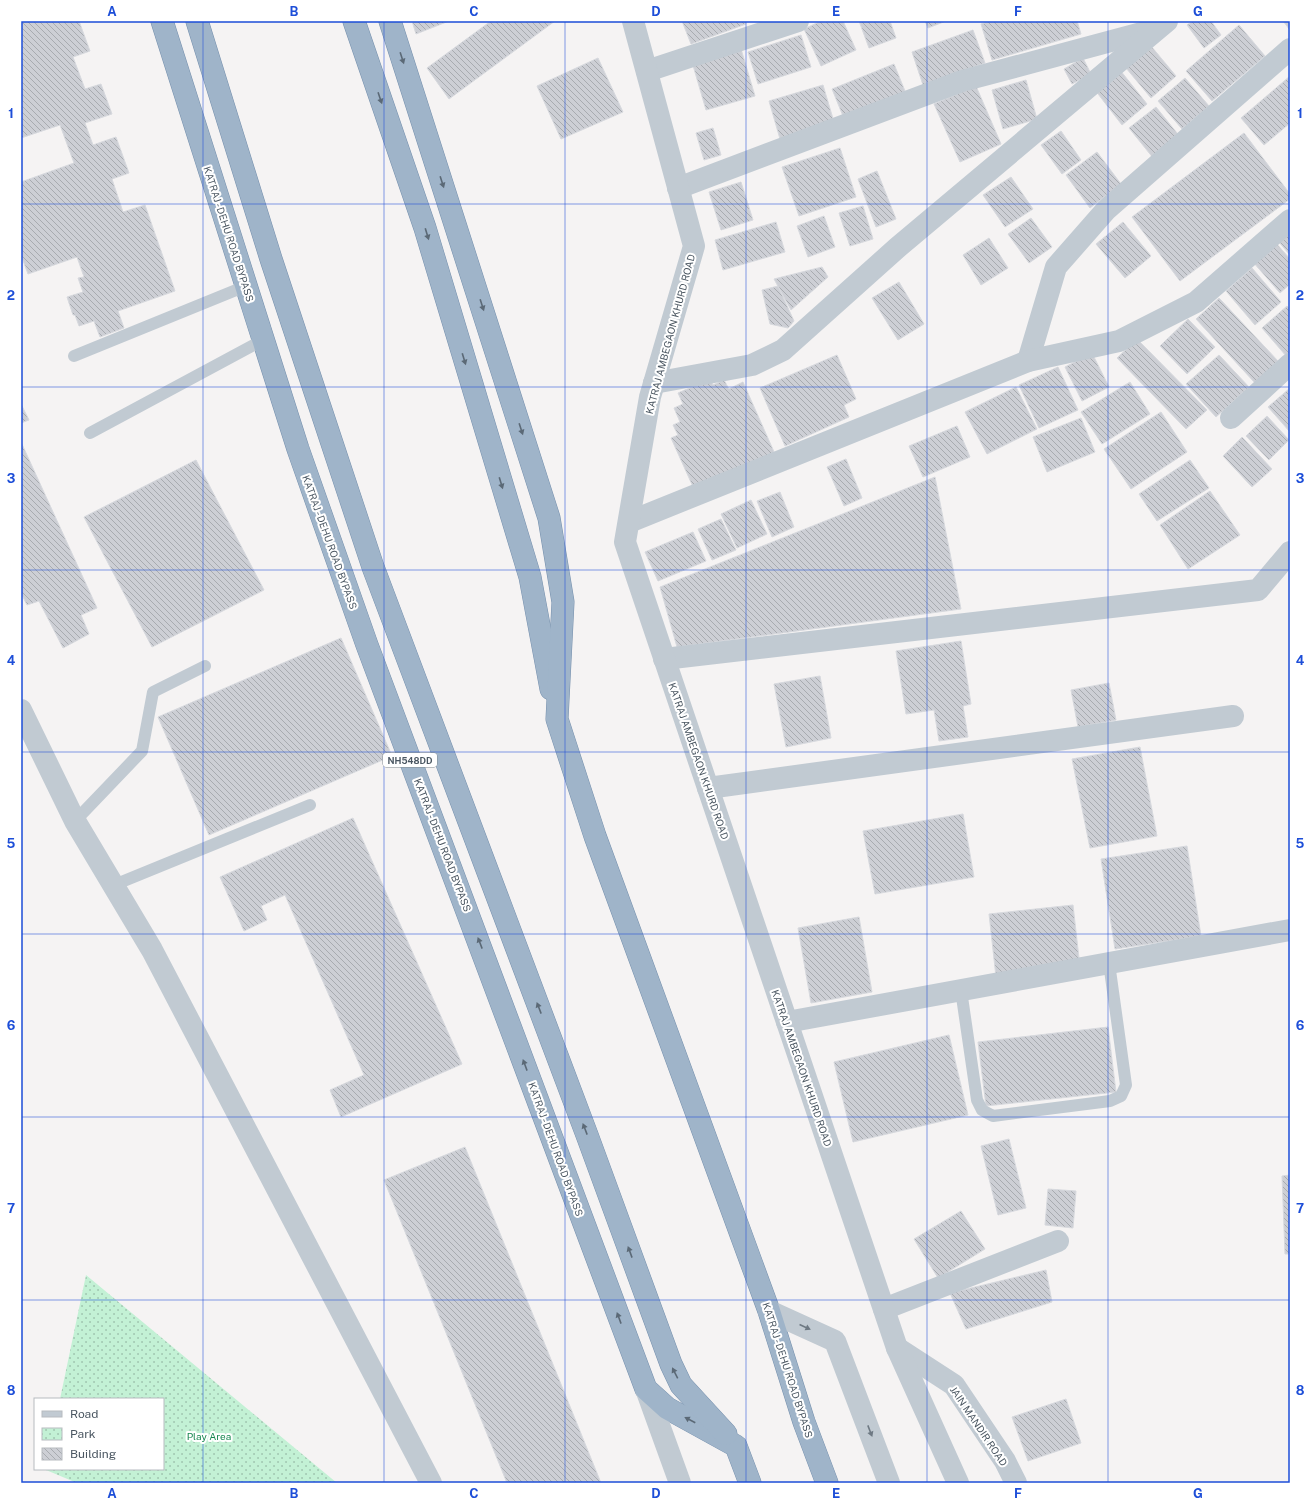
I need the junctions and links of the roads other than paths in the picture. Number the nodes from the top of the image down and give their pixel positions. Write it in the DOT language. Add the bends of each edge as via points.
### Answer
graph roads {
  1 [pos="162,21"];
  2 [pos="197,21"];
  3 [pos="354,21"];
  4 [pos="390,21"];
  5 [pos="633,21"];
  6 [pos="798,21"];
  7 [pos="1161,25"];
  8 [pos="1290,49"];
  9 [pos="647,72"];
  10 [pos="678,188"];
  11 [pos="1290,220"];
  12 [pos="246,286"];
  13 [pos="263,340"];
  14 [pos="74,356"];
  15 [pos="1028,361"];
  16 [pos="1290,364"];
  17 [pos="654,383"];
  18 [pos="1231,418"];
  19 [pos="90,433"];
  20 [pos="628,522"];
  21 [pos="1290,552"];
  22 [pos="664,659"];
  23 [pos="205,666"];
  24 [pos="21,710"];
  25 [pos="1233,716"];
  26 [pos="557,719"];
  27 [pos="708,788"];
  28 [pos="310,805"];
  29 [pos="75,821"];
  30 [pos="114,885"];
  31 [pos="1290,930"];
  32 [pos="1109,963"];
  33 [pos="961,990"];
  34 [pos="786,1022"];
  35 [pos="1058,1241"];
  36 [pos="884,1309"];
  37 [pos="769,1311"];
  38 [pos="897,1348"];
  39 [pos="646,1389"];
  40 [pos="736,1446"];
  41 [pos="431,1483"];
  42 [pos="680,1483"];
  43 [pos="750,1483"];
  44 [pos="827,1483"];
  45 [pos="889,1483"];
  46 [pos="958,1483"];
  47 [pos="1016,1483"];
  1 -- 12 [label="highway, KATRAJ - DEHU ROAD BYPASS / NH548DD"];
  40 -- 2 [label="highway, one-way" via="681,1385 671,1364 374,567 271,259"];
  3 -- 26 [label="highway, one-way" via="425,228 530,577"];
  4 -- 26 [label="highway, KATRAJ - DEHU ROAD BYPASS, one-way" via="549,518 563,602"];
  5 -- 9 [label="street, KATRAJ AMBEGAON KHURD ROAD"];
  6 -- 9 [label="street"];
  7 -- 10 [label="street" via="962,81"];
  7 -- 17 [label="street" via="897,248 783,350 752,365"];
  8 -- 15 [label="street" via="1106,210 1056,267"];
  9 -- 10 [label="street, KATRAJ AMBEGAON KHURD ROAD"];
  10 -- 17 [label="street, KATRAJ AMBEGAON KHURD ROAD" via="694,246"];
  11 -- 15 [label="street" via="1196,302 1119,341"];
  12 -- 13 [label="highway, KATRAJ - DEHU ROAD BYPASS / NH548DD"];
  12 -- 14 [label="lane"];
  13 -- 19 [label="lane"];
  39 -- 13 [label="highway, KATRAJ - DEHU ROAD BYPASS / NH548DD, one-way" via="367,645 298,449"];
  15 -- 20 [label="street"];
  16 -- 18 [label="street"];
  17 -- 20 [label="street, KATRAJ AMBEGAON KHURD ROAD"];
  20 -- 22 [label="street, KATRAJ AMBEGAON KHURD ROAD" via="625,542"];
  21 -- 22 [label="street" via="1258,590"];
  22 -- 27 [label="street, KATRAJ AMBEGAON KHURD ROAD"];
  23 -- 29 [label="lane" via="153,692 142,751"];
  24 -- 29 [label="street"];
  25 -- 27 [label="street"];
  26 -- 37 [label="highway, KATRAJ - DEHU ROAD BYPASS" via="595,836"];
  27 -- 34 [label="street, KATRAJ AMBEGAON KHURD ROAD"];
  28 -- 30 [label="lane"];
  29 -- 30 [label="street"];
  30 -- 41 [label="street" via="152,950"];
  31 -- 32 [label="street"];
  32 -- 33 [label="street"];
  32 -- 33 [label="lane" via="1126,1085 1121,1096 1110,1101 993,1116 982,1110 977,1100"];
  33 -- 34 [label="street"];
  34 -- 36 [label="street, KATRAJ AMBEGAON KHURD ROAD"];
  35 -- 36 [label="street"];
  36 -- 38 [label="street, KATRAJ AMBEGAON KHURD ROAD"];
  37 -- 44 [label="highway, KATRAJ - DEHU ROAD BYPASS" via="804,1422"];
  37 -- 45 [label="street, one-way" via="835,1341"];
  38 -- 46 [label="street, KATRAJ AMBEGAON KHURD ROAD"];
  38 -- 47 [label="street, JAIN MANDIR ROAD" via="954,1385"];
  40 -- 39 [label="highway, KATRAJ - DEHU ROAD BYPASS / NH548DD, one-way" via="667,1408"];
  39 -- 42 [label="street"];
  40 -- 43 [label="highway"];
}
